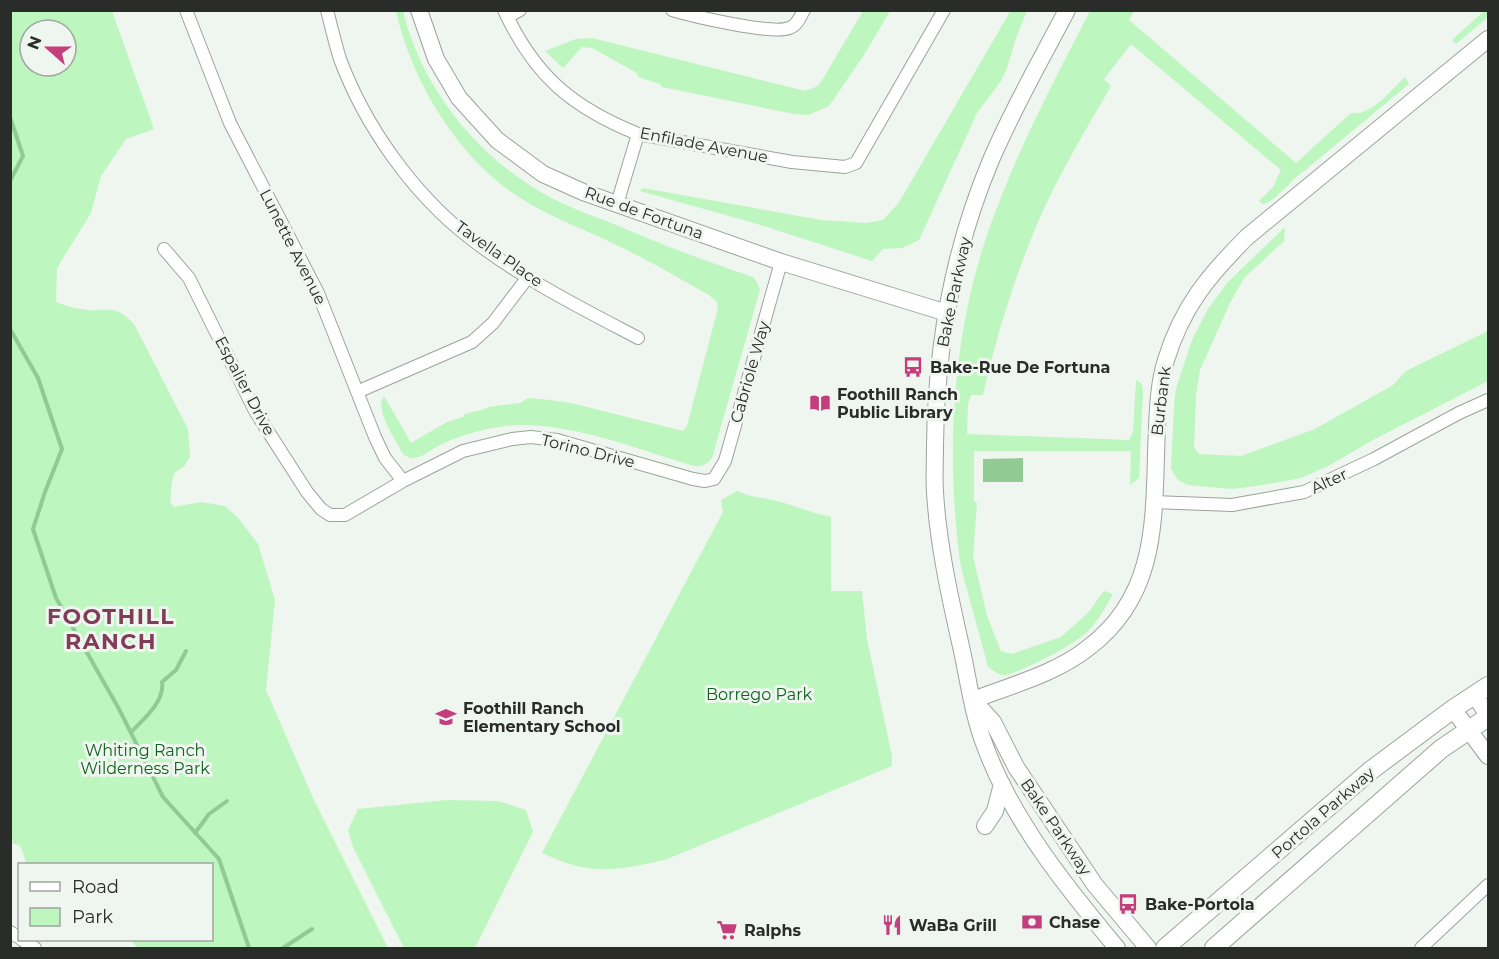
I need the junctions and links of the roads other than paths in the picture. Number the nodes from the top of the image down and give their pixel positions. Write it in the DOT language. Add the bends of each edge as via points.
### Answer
graph roads {
  1 [pos="186,10"];
  2 [pos="327,10"];
  3 [pos="419,10"];
  4 [pos="520,10"];
  5 [pos="672,10"];
  6 [pos="804,10"];
  7 [pos="944,10"];
  8 [pos="1067,10"];
  9 [pos="505,14"];
  10 [pos="1488,39"];
  11 [pos="638,134"];
  12 [pos="617,204"];
  13 [pos="164,249"];
  14 [pos="781,262"];
  15 [pos="528,278"];
  16 [pos="946,313"];
  17 [pos="638,338"];
  18 [pos="357,392"];
  19 [pos="1488,400"];
  20 [pos="714,479"];
  21 [pos="403,481"];
  22 [pos="1153,502"];
  23 [pos="334,516"];
  24 [pos="1481,691"];
  25 [pos="973,700"];
  26 [pos="1453,709"];
  27 [pos="1488,716"];
  28 [pos="993,722"];
  29 [pos="1469,730"];
  30 [pos="1488,756"];
  31 [pos="1002,784"];
  32 [pos="1020,816"];
  33 [pos="985,826"];
  34 [pos="1488,885"];
  35 [pos="1117,948"];
  36 [pos="1148,948"];
  37 [pos="1164,948"];
  38 [pos="1214,948"];
  39 [pos="1421,948"];
  1 -- 18 [label="street, Lunette Avenue" via="230,123 309,274"];
  2 -- 15 [label="street, Tavella Place" via="340,59 357,96 405,172 469,237"];
  3 -- 12 [label="street, Rue de Fortuna" via="436,59 459,98 497,140 543,174"];
  4 -- 9 [label="street"];
  5 -- 6 [label="street" via="783,30 793,27"];
  7 -- 11 [label="street, Enfilade Avenue" via="856,163 850,166 792,162"];
  8 -- 16 [label="street, Bake Parkway" via="991,160"];
  9 -- 11 [label="street, Enfilade Avenue" via="521,46 561,91 602,118"];
  10 -- 22 [label="street, Burbank" via="1247,237 1193,299 1176,332 1163,373"];
  11 -- 12 [label="street"];
  12 -- 14 [label="street, Rue de Fortuna"];
  13 -- 23 [label="street, Espalier Drive" via="189,278 255,411 307,492 321,509"];
  14 -- 16 [label="street, Rue de Fortuna"];
  14 -- 20 [label="street, Cabriole Way" via="725,461"];
  15 -- 17 [label="street, Tavella Place"];
  15 -- 18 [label="street" via="493,323 471,342"];
  16 -- 25 [label="street, Bake Parkway" via="935,424 935,491 942,556"];
  18 -- 21 [label="street, Lunette Avenue" via="386,458"];
  19 -- 22 [label="street, Alter" via="1304,492 1232,505"];
  20 -- 21 [label="street, Torino Drive" via="693,479 557,440 531,437 463,451"];
  21 -- 23 [label="street, Torino Drive" via="345,514"];
  22 -- 25 [label="street, Burbank" via="1145,569 1132,598 1114,623 1089,648 1062,666"];
  24 -- 26 [label="main road, Portola Parkway"];
  24 -- 27 [label="street"];
  25 -- 28 [label="street, Bake Parkway"];
  25 -- 31 [label="street, Bake Parkway" via="984,745"];
  26 -- 29 [label="street"];
  26 -- 37 [label="main road, Portola Parkway" via="1370,771"];
  27 -- 29 [label="main road, Portola Parkway"];
  28 -- 32 [label="street" via="998,756"];
  28 -- 36 [label="street, Bake Parkway" via="1016,767 1095,885"];
  29 -- 30 [label="street"];
  29 -- 38 [label="main road, Portola Parkway" via="1441,749"];
  31 -- 32 [label="street, Bake Parkway"];
  31 -- 33 [label="street" via="995,811"];
  32 -- 35 [label="street, Bake Parkway" via="1078,901"];
  34 -- 39 [label="street"];
}
